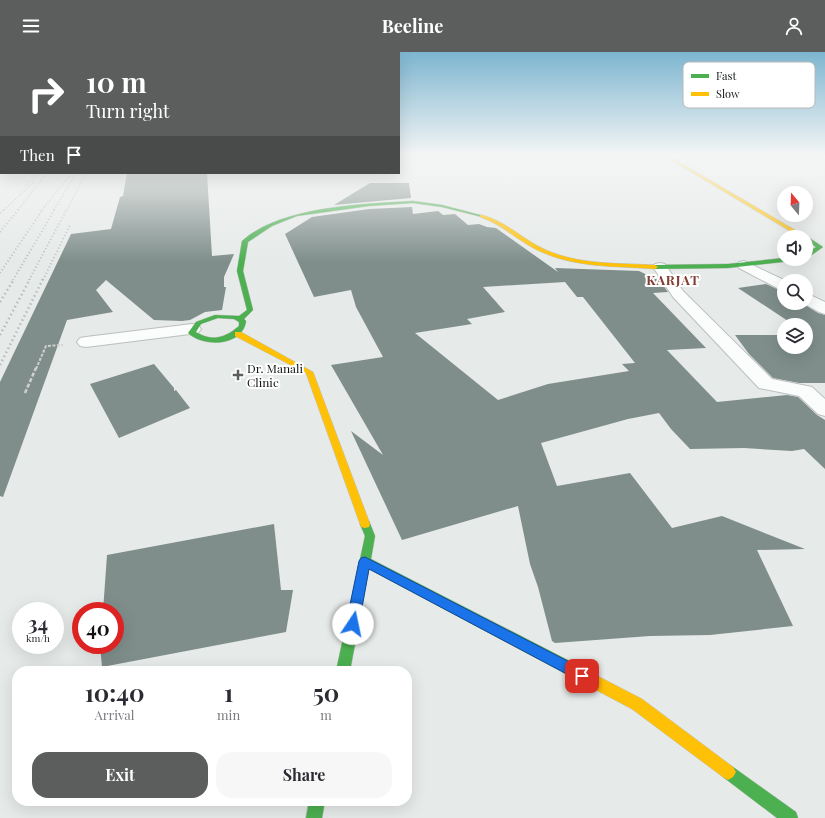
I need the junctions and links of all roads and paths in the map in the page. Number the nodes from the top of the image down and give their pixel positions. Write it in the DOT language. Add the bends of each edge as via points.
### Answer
graph roads {
  1 [pos="727,191"];
  2 [pos="792,230"];
  3 [pos="813,242"];
  4 [pos="823,248"];
  5 [pos="813,253"];
  6 [pos="777,261"];
  7 [pos="744,265"];
  8 [pos="660,268"];
  9 [pos="777,282"];
  10 [pos="813,302"];
  11 [pos="825,308"];
  12 [pos="240,319"];
  13 [pos="192,329"];
  14 [pos="238,334"];
  15 [pos="86,342"];
  16 [pos="46,346"];
  17 [pos="25,393"];
  18 [pos="825,410"];
  19 [pos="365,561"];
  20 [pos="344,666"];
  21 [pos="316,806"];
  22 [pos="314,818"];
  23 [pos="790,818"];
  1 -- 2 [label="street"];
  3 -- 4 [label="street"];
  4 -- 5 [label="street"];
  6 -- 7 [label="street"];
  7 -- 8 [label="street"];
  7 -- 9 [label="street"];
  8 -- 12 [label="street" via="581,262 545,252 493,219 442,206 413,202 369,204 296,215 270,225 245,241 240,271 250,310"];
  8 -- 18 [label="street" via="678,294 766,384 805,391"];
  10 -- 11 [label="street"];
  12 -- 13 [label="street" via="226,316 209,318"];
  12 -- 14 [label="street" via="244,326"];
  13 -- 14 [label="street" via="195,337 207,341 223,340"];
  13 -- 15 [label="street"];
  14 -- 19 [label="street" via="308,372 370,536"];
  16 -- 17 [label="path"];
  19 -- 20 [label="street"];
  19 -- 23 [label="street" via="637,704"];
  21 -- 22 [label="street"];
}
